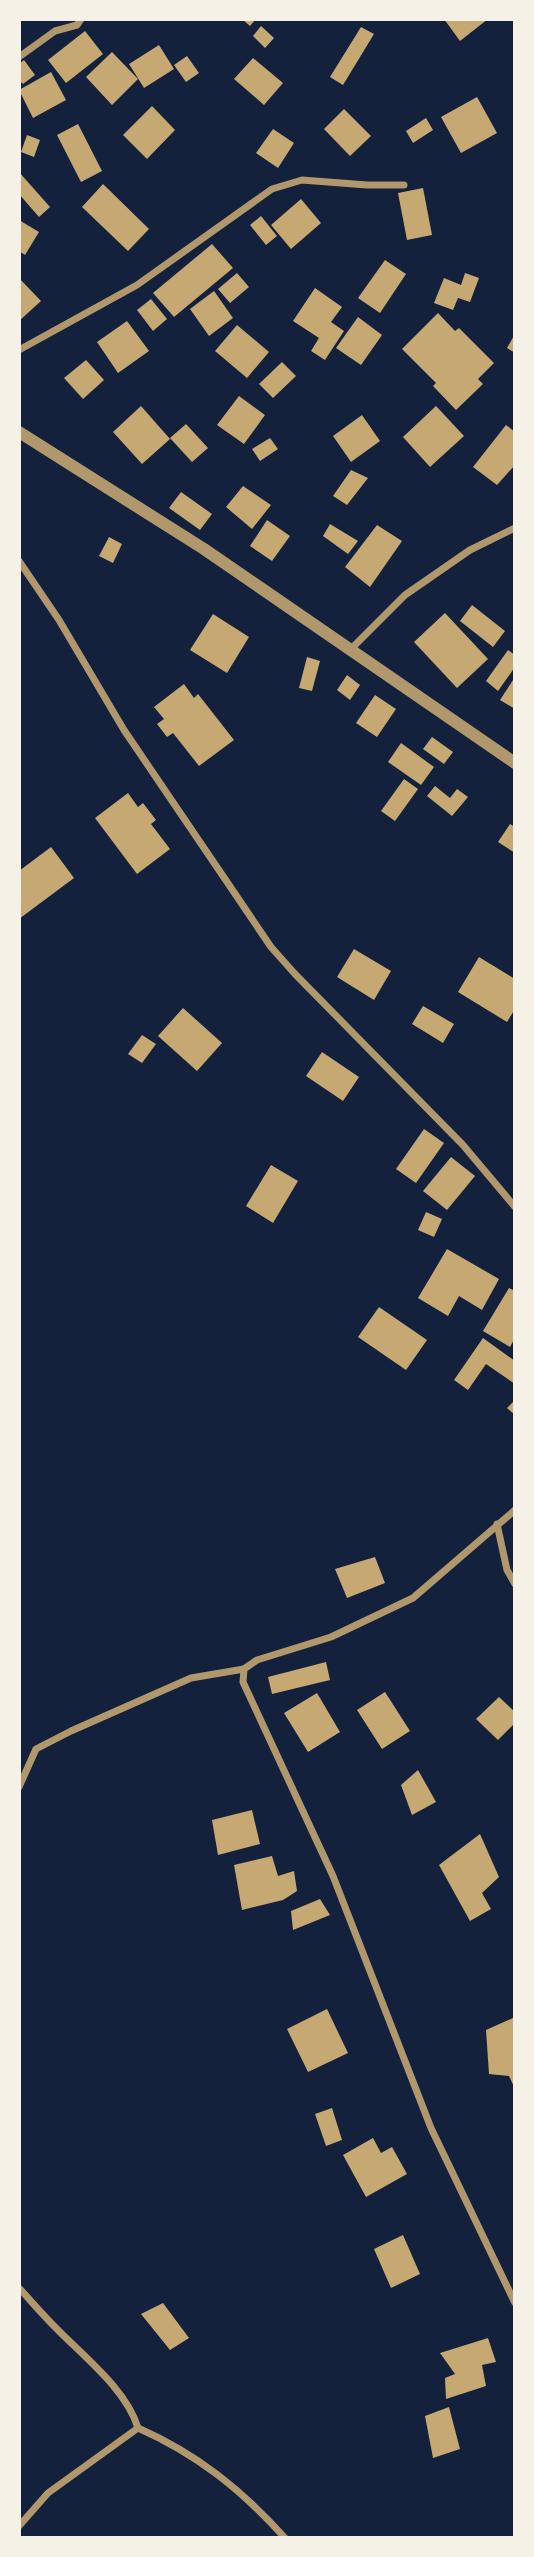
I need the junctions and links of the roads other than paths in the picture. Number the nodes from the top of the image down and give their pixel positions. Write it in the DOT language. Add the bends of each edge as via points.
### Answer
graph roads {
  1 [pos="81,19"];
  2 [pos="19,57"];
  3 [pos="404,185"];
  4 [pos="19,350"];
  5 [pos="19,432"];
  6 [pos="515,528"];
  7 [pos="19,561"];
  8 [pos="351,649"];
  9 [pos="515,763"];
  10 [pos="515,1208"];
  11 [pos="515,1510"];
  12 [pos="497,1524"];
  13 [pos="515,1584"];
  14 [pos="244,1670"];
  15 [pos="19,1787"];
  16 [pos="19,2288"];
  17 [pos="515,2303"];
  18 [pos="138,2428"];
  19 [pos="19,2526"];
  20 [pos="285,2538"];
  1 -- 2 [label="street"];
  3 -- 4 [label="street" via="302,180 272,189 147,279"];
  5 -- 8 [label="street"];
  6 -- 8 [label="street" via="470,551 405,595"];
  7 -- 10 [label="street" via="131,740 271,947 463,1145"];
  8 -- 9 [label="street"];
  11 -- 12 [label="street"];
  12 -- 13 [label="street" via="507,1570"];
  12 -- 14 [label="street" via="413,1598 331,1637 257,1660"];
  14 -- 15 [label="street" via="191,1678 36,1749"];
  14 -- 17 [label="street" via="247,1692 332,1875 431,2128"];
  16 -- 18 [label="street" via="100,2371 135,2417"];
  18 -- 19 [label="street" via="48,2493"];
  18 -- 20 [label="street" via="175,2444 224,2478"];
}
